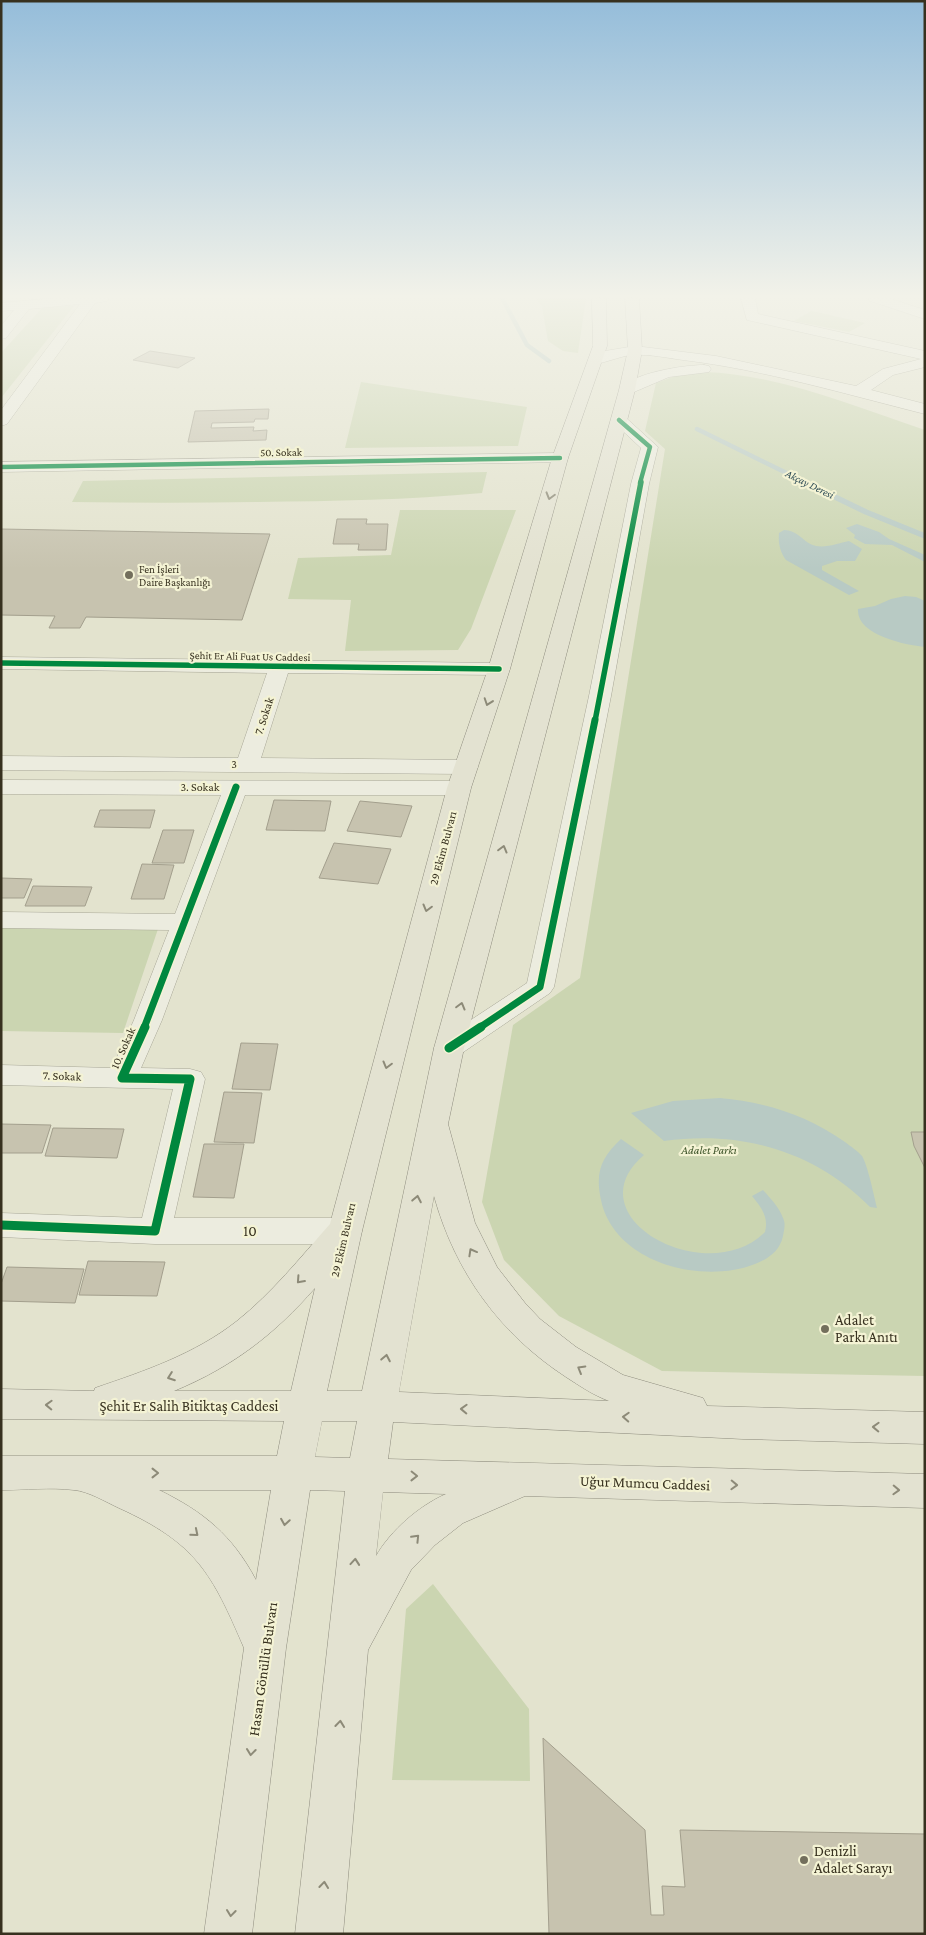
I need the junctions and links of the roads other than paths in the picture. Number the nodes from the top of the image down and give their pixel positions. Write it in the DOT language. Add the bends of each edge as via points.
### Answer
graph roads {
  1 [pos="25,388"];
  2 [pos="601,388"];
  3 [pos="630,388"];
  4 [pos="815,388"];
  5 [pos="847,388"];
  6 [pos="863,388"];
  7 [pos="627,390"];
  8 [pos="859,391"];
  9 [pos="925,409"];
  10 [pos="925,418"];
  11 [pos="1,420"];
  12 [pos="619,420"];
  13 [pos="560,458"];
  14 [pos="1,467"];
  15 [pos="2,664"];
  16 [pos="279,668"];
  17 [pos="499,670"];
  18 [pos="1,763"];
  19 [pos="242,776"];
  20 [pos="462,777"];
  21 [pos="1,787"];
  22 [pos="1,920"];
  23 [pos="185,922"];
  24 [pos="449,1048"];
  25 [pos="1,1075"];
  26 [pos="122,1078"];
  27 [pos="433,1117"];
  28 [pos="1,1225"];
  29 [pos="155,1231"];
  30 [pos="344,1231"];
  31 [pos="1,1404"];
  32 [pos="307,1405"];
  33 [pos="86,1406"];
  34 [pos="377,1406"];
  35 [pos="743,1423"];
  36 [pos="925,1428"];
  37 [pos="1,1472"];
  38 [pos="74,1473"];
  39 [pos="293,1473"];
  40 [pos="365,1475"];
  41 [pos="523,1479"];
  42 [pos="925,1491"];
  43 [pos="265,1648"];
  44 [pos="347,1654"];
  45 [pos="228,1934"];
  46 [pos="319,1934"];
  1 -- 11 [label="street"];
  2 -- 13 [label="main road, 29 Ekim Bulvarı"];
  3 -- 7 [label="street"];
  4 -- 10 [label="street"];
  5 -- 8 [label="street"];
  6 -- 8 [label="street"];
  7 -- 12 [label="main road, 29 Ekim Bulvarı"];
  8 -- 9 [label="street"];
  24 -- 12 [label="main road, 29 Ekim Bulvarı, one-way"];
  12 -- 24 [label="street" via="650,447 540,987"];
  13 -- 14 [label="street, 50. Sokak"];
  13 -- 17 [label="main road, 29 Ekim Bulvarı, one-way"];
  15 -- 16 [label="street, Şehit Er Ali Fuat Us Caddesi"];
  16 -- 17 [label="street, Şehit Er Ali Fuat Us Caddesi"];
  16 -- 19 [label="street, 7. Sokak"];
  17 -- 20 [label="main road, 29 Ekim Bulvarı, one-way"];
  18 -- 19 [label="street, 3"];
  19 -- 20 [label="street, 3. Sokak"];
  19 -- 21 [label="street, 3. Sokak"];
  19 -- 23 [label="street, 10. Sokak"];
  20 -- 30 [label="main road, 29 Ekim Bulvarı, one-way"];
  22 -- 23 [label="street"];
  23 -- 26 [label="street, 10. Sokak"];
  24 -- 27 [label="main road, 29 Ekim Bulvarı"];
  25 -- 26 [label="street, 7. Sokak"];
  26 -- 29 [label="street, 10. Sokak" via="190,1079"];
  34 -- 27 [label="main road, 29 Ekim Bulvarı, one-way"];
  35 -- 27 [label="main road, one-way" via="610,1386 543,1344 519,1323 498,1296 462,1234"];
  28 -- 29 [label="street"];
  29 -- 30 [label="street, 10"];
  30 -- 32 [label="main road, 29 Ekim Bulvarı"];
  30 -- 33 [label="main road, one-way" via="266,1317 210,1359"];
  33 -- 31 [label="main road, Şehit Er Salih Bitiktaş Caddesi, one-way"];
  32 -- 33 [label="main road, Şehit Er Salih Bitiktaş Caddesi"];
  32 -- 34 [label="main road, Şehit Er Salih Bitiktaş Caddesi"];
  32 -- 39 [label="main road, Hasan Gönüllü Bulvarı"];
  35 -- 34 [label="main road, one-way"];
  34 -- 40 [label="main road"];
  36 -- 35 [label="main road, one-way"];
  37 -- 38 [label="main road"];
  38 -- 39 [label="main road, one-way"];
  38 -- 43 [label="main road, one-way" via="111,1486 174,1516 203,1540 223,1560"];
  39 -- 40 [label="main road"];
  39 -- 43 [label="main road, Hasan Gönüllü Bulvarı, one-way"];
  40 -- 41 [label="main road, Uğur Mumcu Caddesi, one-way"];
  44 -- 40 [label="main road, one-way"];
  41 -- 42 [label="main road, Uğur Mumcu Caddesi, one-way"];
  44 -- 41 [label="main road, one-way" via="361,1620 397,1557 421,1532 449,1511"];
  43 -- 45 [label="main road, Hasan Gönüllü Bulvarı, one-way"];
  46 -- 44 [label="main road, one-way"];
}
